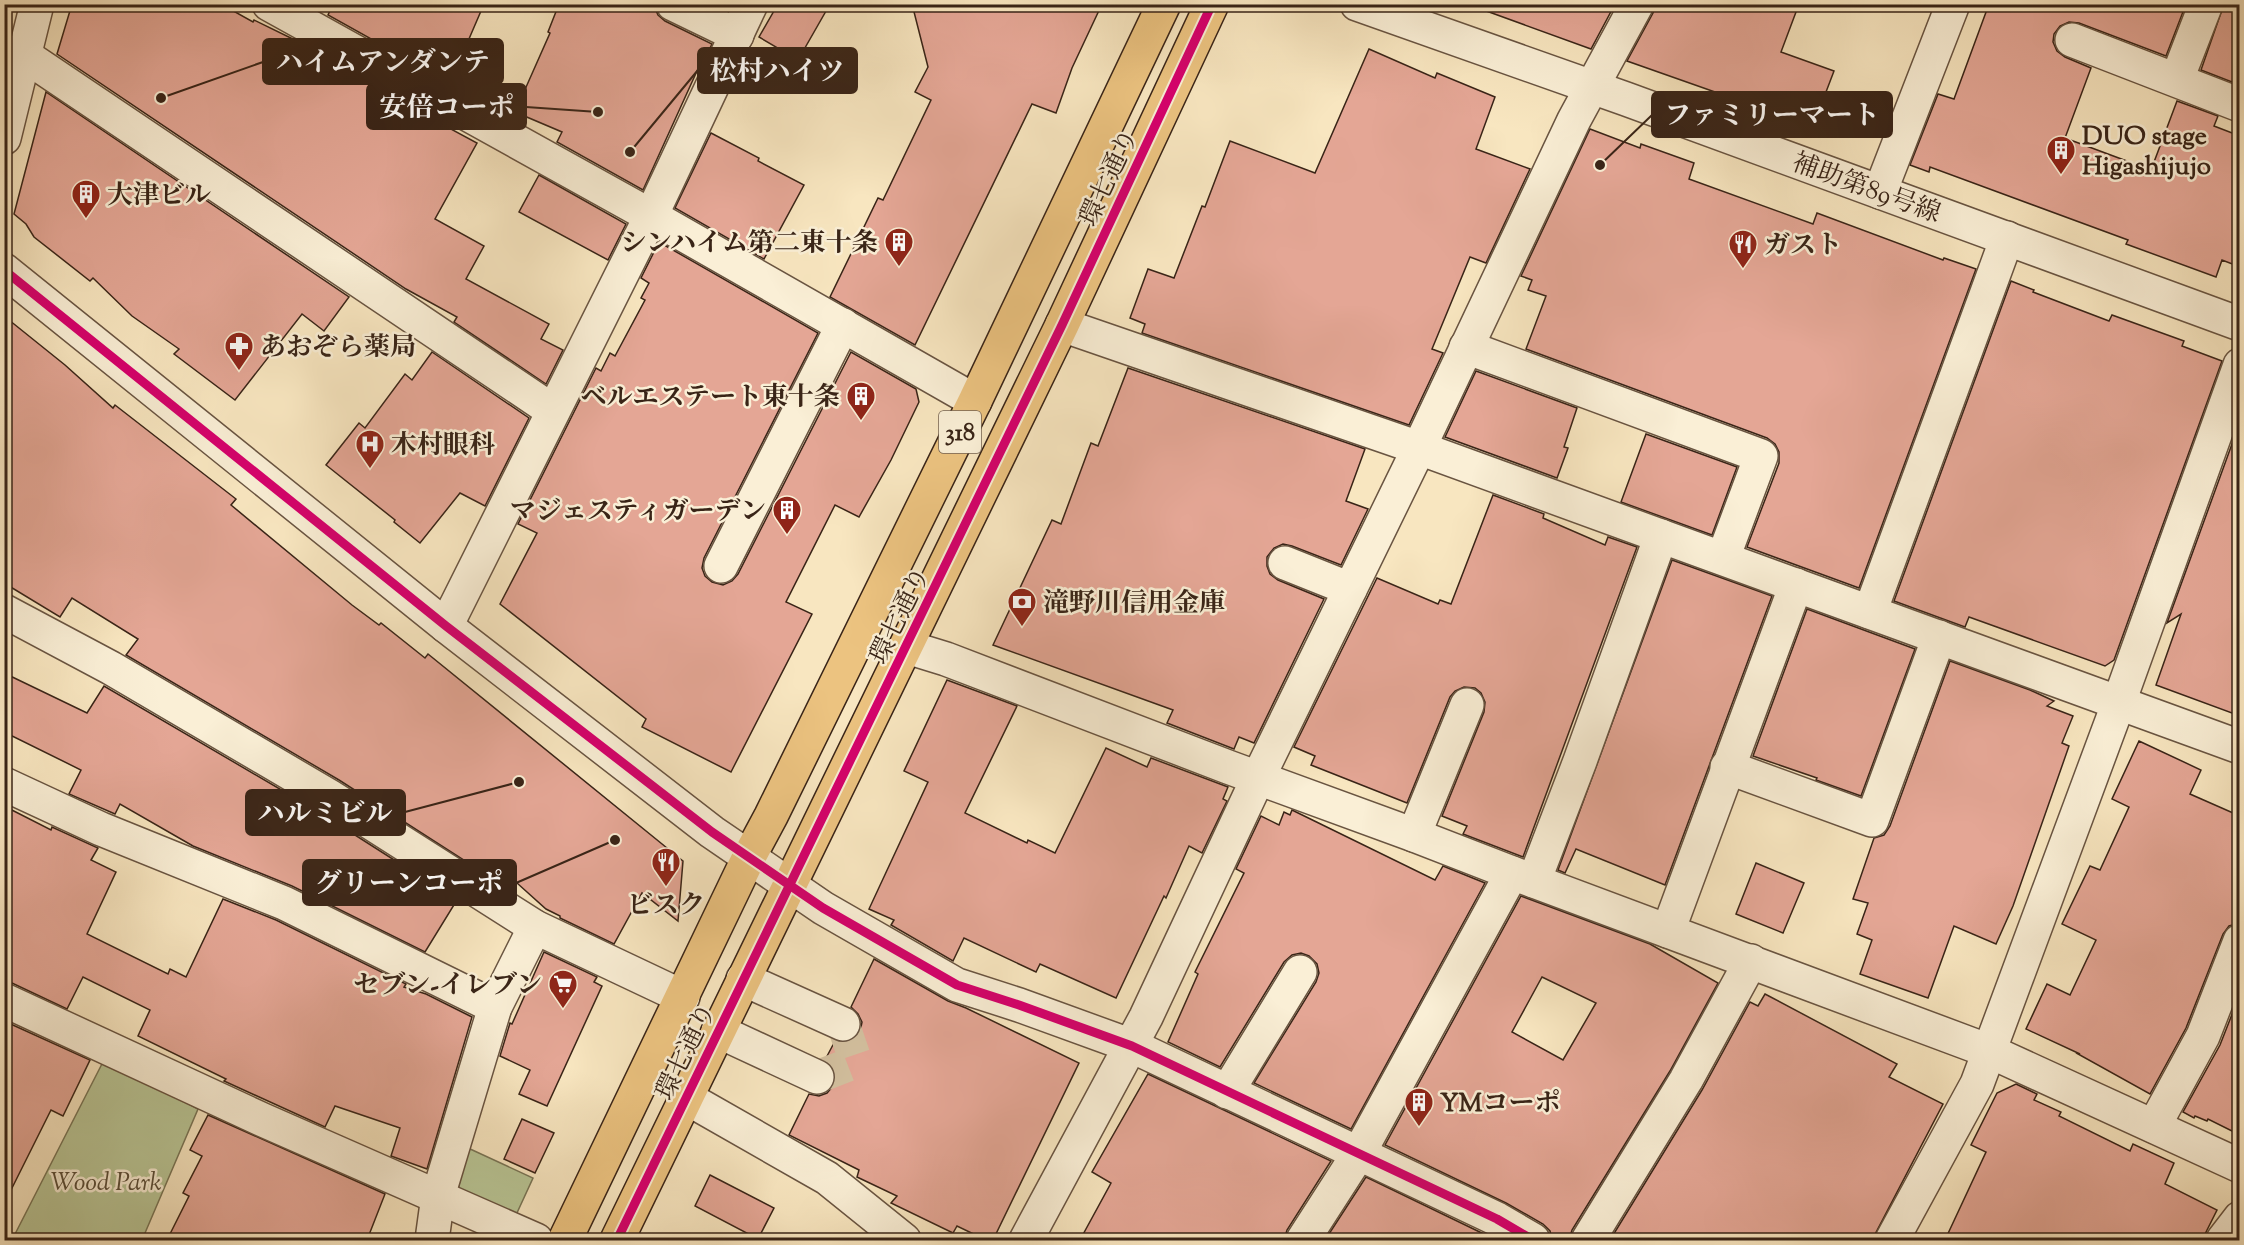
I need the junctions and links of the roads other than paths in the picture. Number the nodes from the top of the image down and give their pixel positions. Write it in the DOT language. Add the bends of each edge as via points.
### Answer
graph roads {
  1 [pos="37,4"];
  2 [pos="269,4"];
  3 [pos="673,4"];
  4 [pos="751,4"];
  5 [pos="1164,4"];
  6 [pos="1212,4"];
  7 [pos="1357,4"];
  8 [pos="1637,4"];
  9 [pos="1953,4"];
  10 [pos="2206,4"];
  11 [pos="737,35"];
  12 [pos="2072,40"];
  13 [pos="24,55"];
  14 [pos="2177,79"];
  15 [pos="1593,89"];
  16 [pos="2240,105"];
  17 [pos="4,138"];
  18 [pos="1880,192"];
  19 [pos="651,216"];
  20 [pos="2007,238"];
  21 [pos="4,270"];
  22 [pos="2240,324"];
  23 [pos="843,325"];
  24 [pos="1062,325"];
  25 [pos="1466,347"];
  26 [pos="2240,365"];
  27 [pos="975,401"];
  28 [pos="553,411"];
  29 [pos="1419,448"];
  30 [pos="1660,536"];
  31 [pos="1724,558"];
  32 [pos="1285,563"];
  33 [pos="720,566"];
  34 [pos="1796,585"];
  35 [pos="1350,589"];
  36 [pos="4,611"];
  37 [pos="1870,612"];
  38 [pos="446,626"];
  39 [pos="1939,637"];
  40 [pos="907,647"];
  41 [pos="2119,702"];
  42 [pos="1467,705"];
  43 [pos="2240,747"];
  44 [pos="1726,767"];
  45 [pos="1258,778"];
  46 [pos="4,784"];
  47 [pos="1414,835"];
  48 [pos="749,857"];
  49 [pos="1523,877"];
  50 [pos="788,885"];
  51 [pos="535,927"];
  52 [pos="1668,931"];
  53 [pos="2240,941"];
  54 [pos="1751,961"];
  55 [pos="1300,972"];
  56 [pos="743,979"];
  57 [pos="683,997"];
  58 [pos="4,1000"];
  59 [pos="495,1007"];
  60 [pos="843,1024"];
  61 [pos="718,1031"];
  62 [pos="1132,1046"];
  63 [pos="1989,1051"];
  64 [pos="817,1077"];
  65 [pos="1227,1092"];
  66 [pos="685,1097"];
  67 [pos="2154,1126"];
  68 [pos="1359,1153"];
  69 [pos="2240,1166"];
  70 [pos="438,1196"];
  71 [pos="2240,1218"];
  72 [pos="432,1240"];
  73 [pos="536,1240"];
  74 [pos="565,1240"];
  75 [pos="619,1240"];
  76 [pos="904,1240"];
  77 [pos="1026,1240"];
  78 [pos="1303,1240"];
  79 [pos="1533,1240"];
  80 [pos="1588,1240"];
  81 [pos="1892,1240"];
  82 [pos="2223,1240"];
  1 -- 13 [label="street"];
  2 -- 19 [label="street"];
  3 -- 11 [label="street"];
  4 -- 11 [label="street"];
  5 -- 27 [label="main road, 環七通り / 318"];
  6 -- 24 [label="main road, 環七通り / 318"];
  7 -- 15 [label="street, 補助第89号線"];
  8 -- 15 [label="street"];
  9 -- 18 [label="street"];
  10 -- 14 [label="street"];
  11 -- 19 [label="street"];
  12 -- 14 [label="street"];
  13 -- 17 [label="street"];
  13 -- 28 [label="street"];
  14 -- 16 [label="street"];
  15 -- 18 [label="street, 補助第89号線"];
  15 -- 25 [label="street"];
  18 -- 20 [label="street, 補助第89号線"];
  19 -- 23 [label="street"];
  19 -- 28 [label="street"];
  20 -- 22 [label="street, 補助第89号線"];
  20 -- 37 [label="street"];
  21 -- 38 [label="street"];
  23 -- 27 [label="street"];
  23 -- 33 [label="street"];
  24 -- 29 [label="street"];
  24 -- 40 [label="main road, 環七通り / 318"];
  25 -- 29 [label="street"];
  25 -- 31 [label="street" via="1761,456"];
  26 -- 41 [label="street"];
  27 -- 48 [label="main road, 環七通り / 318"];
  28 -- 38 [label="street"];
  29 -- 30 [label="street"];
  29 -- 35 [label="street"];
  30 -- 31 [label="street"];
  30 -- 49 [label="street" via="1580,761"];
  31 -- 34 [label="street"];
  32 -- 35 [label="street"];
  34 -- 37 [label="street"];
  34 -- 44 [label="street"];
  35 -- 45 [label="street"];
  36 -- 51 [label="street" via="111,668 330,796"];
  37 -- 39 [label="street"];
  38 -- 48 [label="street"];
  39 -- 41 [label="street"];
  39 -- 44 [label="street" via="1872,820"];
  40 -- 45 [label="street"];
  40 -- 50 [label="main road, 環七通り / 318"];
  41 -- 43 [label="street"];
  41 -- 63 [label="street"];
  42 -- 47 [label="street"];
  44 -- 52 [label="street"];
  45 -- 47 [label="street"];
  45 -- 62 [label="street"];
  46 -- 59 [label="street" via="101,829 284,903"];
  47 -- 49 [label="street"];
  48 -- 50 [label="street"];
  48 -- 57 [label="main road, 環七通り / 318"];
  49 -- 52 [label="street"];
  49 -- 68 [label="street"];
  50 -- 56 [label="main road, 環七通り / 318"];
  50 -- 62 [label="street" via="957,985"];
  51 -- 57 [label="street"];
  51 -- 59 [label="street"];
  52 -- 54 [label="street"];
  53 -- 67 [label="street" via="2203,1036"];
  54 -- 63 [label="street"];
  54 -- 80 [label="street" via="1686,1080"];
  55 -- 65 [label="street"];
  56 -- 60 [label="street"];
  56 -- 61 [label="main road, 環七通り / 318"];
  57 -- 74 [label="main road, 環七通り / 318"];
  58 -- 70 [label="street"];
  59 -- 70 [label="street"];
  61 -- 64 [label="street"];
  61 -- 66 [label="main road, 環七通り / 318"];
  62 -- 65 [label="street"];
  62 -- 77 [label="street"];
  63 -- 67 [label="street"];
  63 -- 81 [label="street" via="1977,1084"];
  65 -- 68 [label="street"];
  66 -- 75 [label="main road, 環七通り / 318"];
  66 -- 76 [label="street" via="827,1178"];
  67 -- 69 [label="street"];
  68 -- 78 [label="street"];
  68 -- 79 [label="street"];
  70 -- 72 [label="street"];
  70 -- 73 [label="street"];
  71 -- 82 [label="street"];
}
